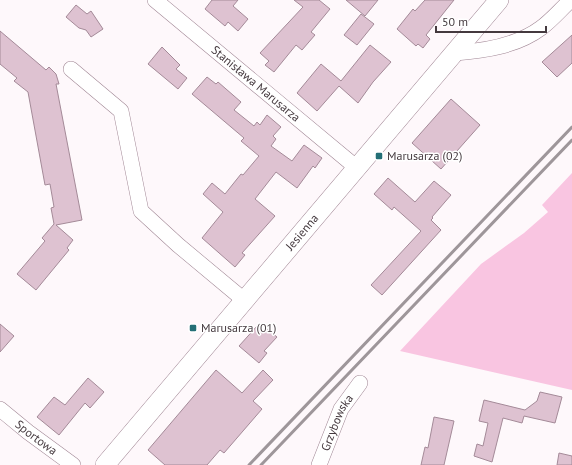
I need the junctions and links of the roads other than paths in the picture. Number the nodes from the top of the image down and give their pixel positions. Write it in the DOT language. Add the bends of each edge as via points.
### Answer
graph roads {
  1 [pos="155,0"];
  2 [pos="499,0"];
  3 [pos="571,0"];
  4 [pos="455,53"];
  5 [pos="71,69"];
  6 [pos="357,168"];
  7 [pos="244,300"];
  8 [pos="360,383"];
  9 [pos="0,409"];
  10 [pos="73,465"];
  11 [pos="105,465"];
  12 [pos="319,465"];
  1 -- 6 [label="street, Stanisława Marusarza"];
  2 -- 4 [label="street, Jesienna"];
  3 -- 4 [label="street" via="541,28 518,41 479,51"];
  4 -- 6 [label="street, Jesienna"];
  5 -- 7 [label="street" via="121,111 141,211"];
  6 -- 7 [label="street, Jesienna"];
  7 -- 11 [label="street, Jesienna"];
  8 -- 12 [label="street, Grzybowska" via="341,409"];
  9 -- 10 [label="street, Sportowa"];
}
